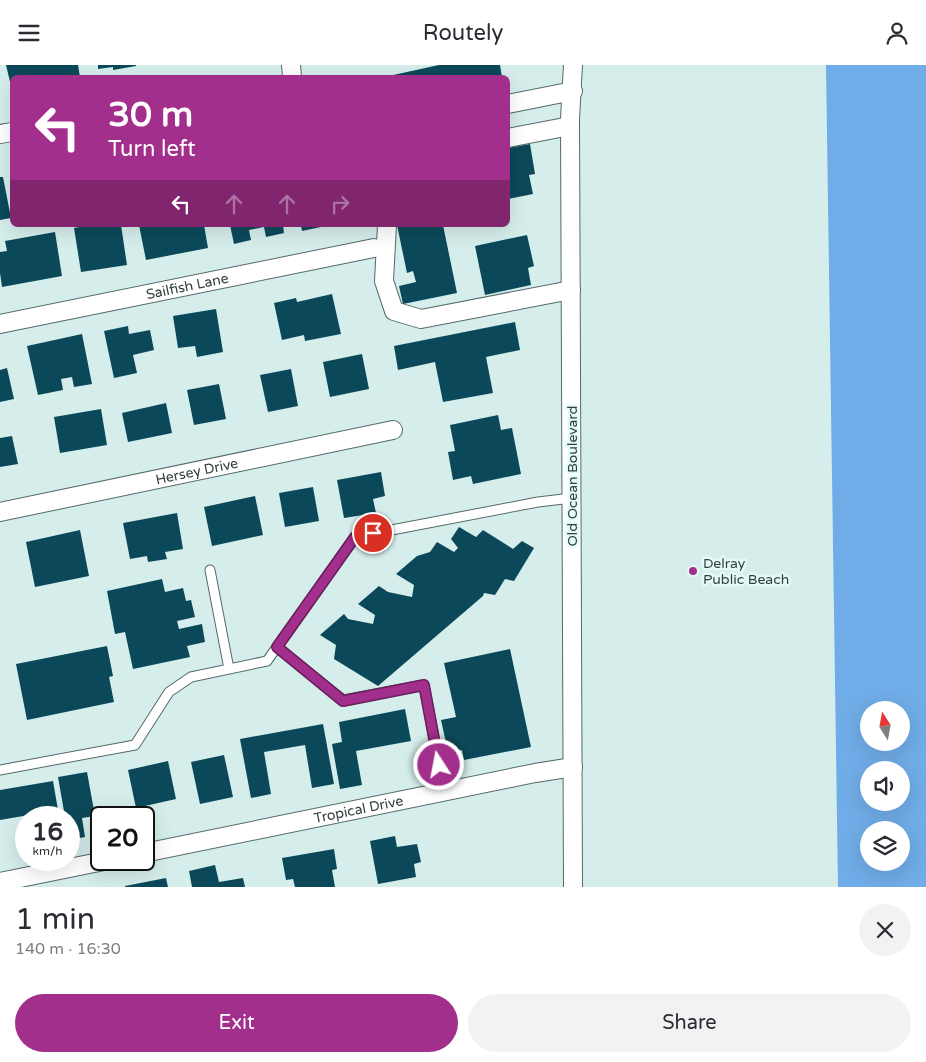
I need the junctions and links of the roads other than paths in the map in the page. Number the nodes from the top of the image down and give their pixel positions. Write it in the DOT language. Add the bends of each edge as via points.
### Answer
graph roads {
  1 [pos="573,65"];
  2 [pos="573,91"];
  3 [pos="510,104"];
  4 [pos="570,126"];
  5 [pos="510,137"];
  6 [pos="387,227"];
  7 [pos="374,248"];
  8 [pos="571,290"];
  9 [pos="0,324"];
  10 [pos="393,430"];
  11 [pos="572,498"];
  12 [pos="0,512"];
  13 [pos="210,570"];
  14 [pos="277,647"];
  15 [pos="229,669"];
  16 [pos="573,767"];
  17 [pos="0,770"];
  18 [pos="444,792"];
  19 [pos="155,851"];
  20 [pos="90,864"];
  21 [pos="0,882"];
  22 [pos="573,887"];
  1 -- 2 [label="street, Old Ocean Boulevard"];
  2 -- 3 [label="street"];
  2 -- 4 [label="street, Old Ocean Boulevard"];
  4 -- 5 [label="street"];
  4 -- 8 [label="street, Old Ocean Boulevard"];
  6 -- 8 [label="street" via="384,281 394,311 421,319"];
  7 -- 9 [label="street, Sailfish Lane"];
  8 -- 11 [label="street, Old Ocean Boulevard"];
  10 -- 12 [label="street, Hersey Drive"];
  11 -- 14 [label="lane" via="355,537"];
  11 -- 16 [label="street, Old Ocean Boulevard"];
  13 -- 15 [label="lane"];
  14 -- 15 [label="lane" via="267,661"];
  14 -- 18 [label="lane" via="343,701 424,685"];
  15 -- 17 [label="lane" via="190,677 169,692 136,745"];
  16 -- 18 [label="street, Tropical Drive"];
  16 -- 22 [label="street, Old Ocean Boulevard"];
  18 -- 19 [label="street, Tropical Drive"];
  20 -- 21 [label="street"];
}
